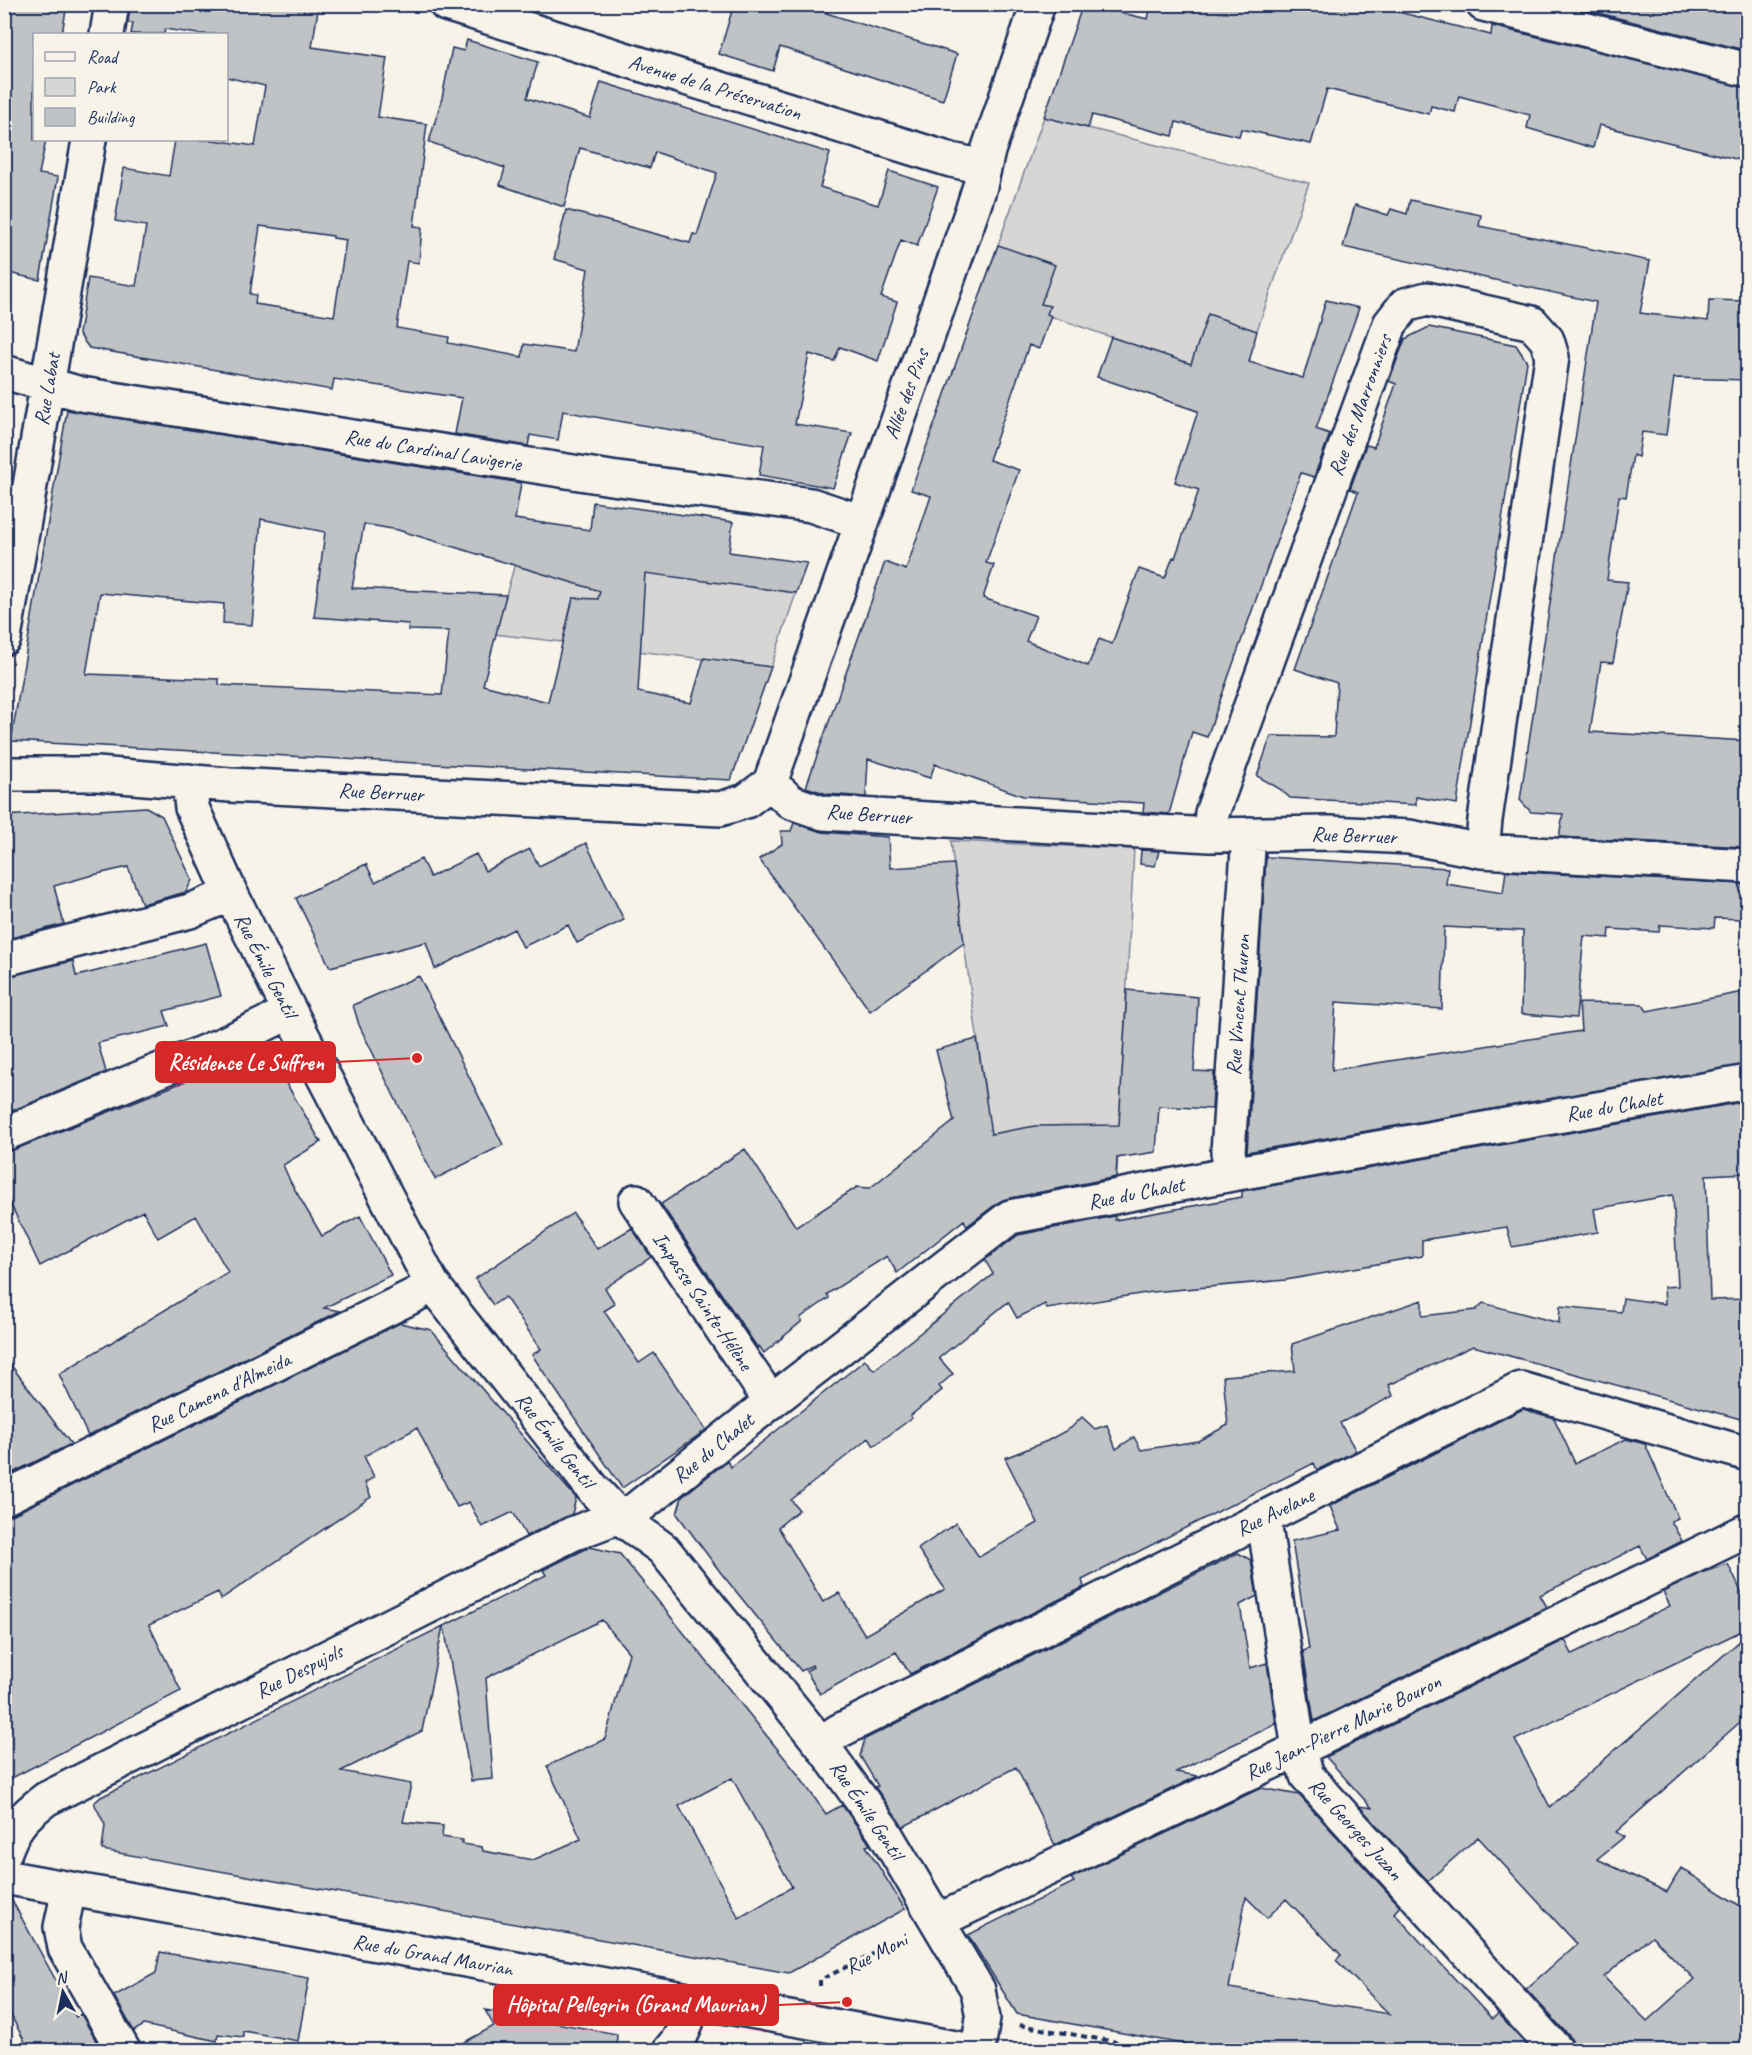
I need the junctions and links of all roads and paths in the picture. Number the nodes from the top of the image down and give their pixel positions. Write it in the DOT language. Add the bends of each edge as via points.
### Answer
graph roads {
  1 [pos="112,4"];
  2 [pos="446,4"];
  3 [pos="1038,4"];
  4 [pos="1483,4"];
  5 [pos="107,33"];
  6 [pos="1748,69"];
  7 [pos="89,141"];
  8 [pos="984,167"];
  9 [pos="4,372"];
  10 [pos="47,384"];
  11 [pos="862,522"];
  12 [pos="4,638"];
  13 [pos="4,774"];
  14 [pos="189,781"];
  15 [pos="770,783"];
  16 [pos="1249,834"];
  17 [pos="1210,835"];
  18 [pos="1482,851"];
  19 [pos="1748,866"];
  20 [pos="231,894"];
  21 [pos="4,959"];
  22 [pos="290,1012"];
  23 [pos="1748,1082"];
  24 [pos="4,1134"];
  25 [pos="1232,1174"];
  26 [pos="636,1201"];
  27 [pos="432,1284"];
  28 [pos="771,1402"];
  29 [pos="1748,1454"];
  30 [pos="4,1498"];
  31 [pos="618,1517"];
  32 [pos="1258,1520"];
  33 [pos="1748,1530"];
  34 [pos="821,1744"];
  35 [pos="1299,1749"];
  36 [pos="4,1854"];
  37 [pos="4,1877"];
  38 [pos="69,1890"];
  39 [pos="938,1921"];
  40 [pos="819,1989"];
  41 [pos="691,2001"];
  42 [pos="123,2050"];
  43 [pos="670,2050"];
  44 [pos="967,2050"];
  45 [pos="978,2050"];
  46 [pos="1556,2050"];
  1 -- 5 [label="street"];
  2 -- 8 [label="street, Avenue de la Préservation"];
  3 -- 8 [label="street, Allée des Pins"];
  4 -- 6 [label="street"];
  7 -- 10 [label="street, Rue Labat"];
  8 -- 11 [label="street, Allée des Pins"];
  9 -- 10 [label="street, Rue du Cardinal Lavigerie"];
  10 -- 11 [label="street, Rue du Cardinal Lavigerie" via="81,394 505,462 811,505"];
  10 -- 12 [label="street, Rue Labat"];
  11 -- 15 [label="street, Allée des Pins"];
  13 -- 14 [label="street, Rue Berruer" via="97,774"];
  14 -- 15 [label="street, Rue Berruer" via="720,809 746,801"];
  14 -- 20 [label="street, Rue Émile Gentil" via="192,808"];
  15 -- 17 [label="street, Rue Berruer" via="791,802 823,813"];
  16 -- 17 [label="street, Rue Berruer"];
  16 -- 18 [label="street, Rue Berruer" via="1409,837"];
  16 -- 25 [label="street, Rue Vincent Thuron" via="1228,1152"];
  17 -- 18 [label="street, Rue des Marronniers" via="1212,813 1390,324 1405,305 1427,299 1532,323 1547,340 1552,357"];
  18 -- 19 [label="street, Rue Berruer"];
  20 -- 21 [label="street" via="190,911"];
  20 -- 22 [label="street, Rue Émile Gentil"];
  22 -- 24 [label="street" via="226,1044"];
  22 -- 27 [label="street, Rue Émile Gentil"];
  23 -- 25 [label="street, Rue du Chalet"];
  25 -- 28 [label="street, Rue du Chalet" via="1010,1217"];
  26 -- 28 [label="street, Impasse Sainte-Hélène"];
  27 -- 30 [label="street, Rue Camena d'Almeida"];
  27 -- 31 [label="street, Rue Émile Gentil"];
  28 -- 31 [label="street, Rue du Chalet" via="635,1510"];
  29 -- 32 [label="street, Rue Avelane" via="1521,1389"];
  31 -- 34 [label="street, Rue Émile Gentil" via="663,1549"];
  31 -- 36 [label="street, Rue Despujols" via="572,1534 46,1799 24,1815"];
  32 -- 34 [label="street, Rue Avelane" via="838,1731"];
  32 -- 35 [label="street, Rue Georges Juzan" via="1266,1534"];
  33 -- 35 [label="street, Rue Jean-Pierre Marie Bouron"];
  34 -- 39 [label="street, Rue Émile Gentil" via="883,1830"];
  35 -- 39 [label="street, Rue Jean-Pierre Marie Bouron"];
  35 -- 46 [label="street, Rue Georges Juzan" via="1307,1776"];
  37 -- 38 [label="street, Rue du Grand Maurian"];
  38 -- 41 [label="street, Rue du Grand Maurian"];
  38 -- 42 [label="street" via="61,1927 65,1948"];
  39 -- 40 [label="path, Rue Moni" via="820,1980"];
  39 -- 45 [label="street, Rue Émile Gentil" via="978,1990 983,2018"];
  41 -- 43 [label="street" via="682,2037"];
  41 -- 44 [label="street, Rue du Grand Maurian"];
}
